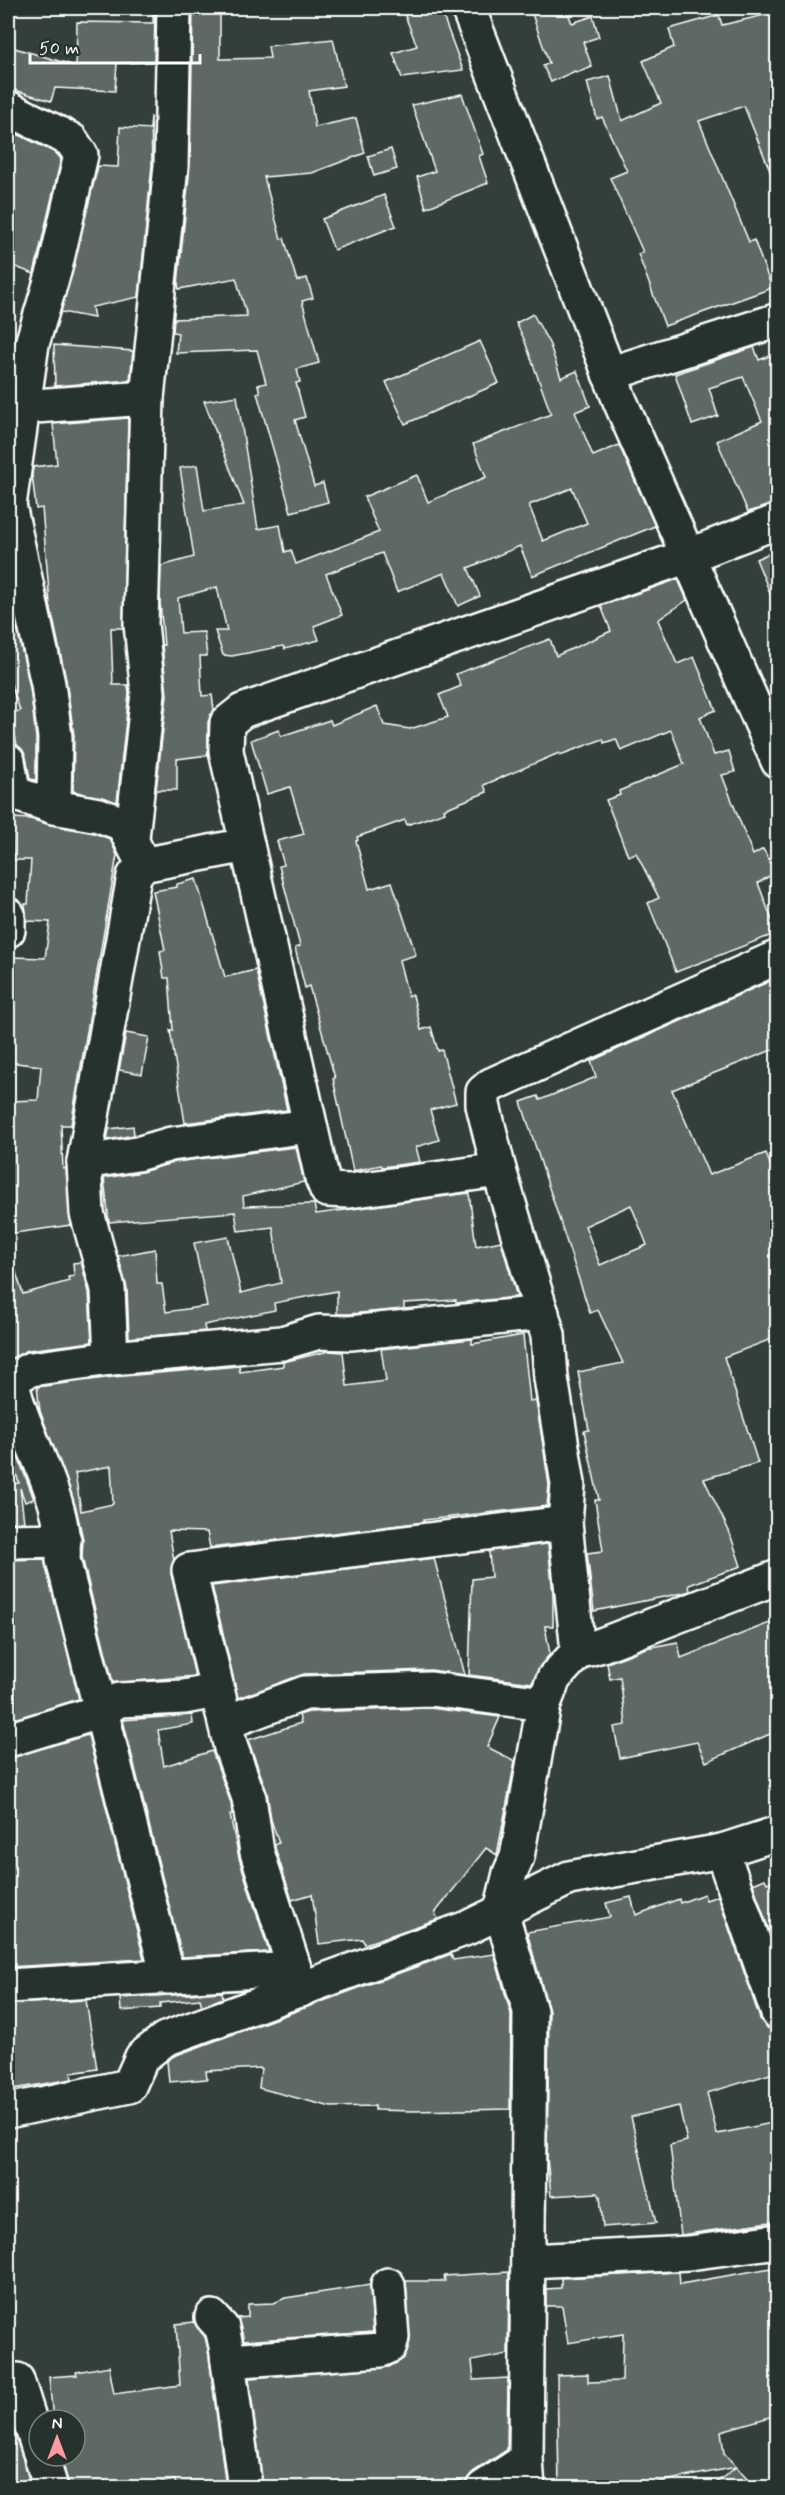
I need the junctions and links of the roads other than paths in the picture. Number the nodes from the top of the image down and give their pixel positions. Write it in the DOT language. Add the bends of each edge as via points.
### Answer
graph roads {
  1 [pos="174,8"];
  2 [pos="468,8"];
  3 [pos="8,108"];
  4 [pos="777,320"];
  5 [pos="609,374"];
  6 [pos="147,398"];
  7 [pos="21,407"];
  8 [pos="777,521"];
  9 [pos="12,539"];
  10 [pos="688,556"];
  11 [pos="777,761"];
  12 [pos="9,781"];
  13 [pos="54,807"];
  14 [pos="247,844"];
  15 [pos="137,852"];
  16 [pos="8,915"];
  17 [pos="8,930"];
  18 [pos="777,957"];
  19 [pos="310,1126"];
  20 [pos="84,1162"];
  21 [pos="499,1170"];
  22 [pos="542,1313"];
  23 [pos="111,1358"];
  24 [pos="16,1421"];
  25 [pos="566,1523"];
  26 [pos="64,1540"];
  27 [pos="8,1541"];
  28 [pos="777,1577"];
  29 [pos="578,1652"];
  30 [pos="216,1690"];
  31 [pos="544,1704"];
  32 [pos="102,1711"];
  33 [pos="227,1722"];
  34 [pos="8,1740"];
  35 [pos="777,1833"];
  36 [pos="722,1851"];
  37 [pos="501,1911"];
  38 [pos="168,1977"];
  39 [pos="298,1980"];
  40 [pos="8,1986"];
  41 [pos="777,2013"];
  42 [pos="8,2111"];
  43 [pos="777,2241"];
  44 [pos="530,2261"];
  45 [pos="388,2285"];
  46 [pos="212,2317"];
  47 [pos="228,2361"];
  48 [pos="17,2380"];
  49 [pos="27,2412"];
  50 [pos="45,2468"];
  51 [pos="527,2474"];
  52 [pos="51,2487"];
  53 [pos="246,2487"];
  54 [pos="483,2487"];
  1 -- 6 [label="street" via="171,165"];
  2 -- 5 [label="street"];
  3 -- 7 [label="street" via="71,140 81,155 55,268 32,344"];
  4 -- 5 [label="street"];
  5 -- 10 [label="street"];
  6 -- 7 [label="street"];
  6 -- 15 [label="street" via="141,624 148,693"];
  7 -- 9 [label="street" via="9,505"];
  8 -- 10 [label="street"];
  9 -- 13 [label="street" via="48,684 55,737"];
  10 -- 11 [label="street"];
  10 -- 14 [label="street" via="242,711 227,723 226,751"];
  12 -- 13 [label="street"];
  13 -- 15 [label="street" via="123,824"];
  14 -- 15 [label="street"];
  14 -- 19 [label="street"];
  15 -- 20 [label="street"];
  16 -- 17 [label="street"];
  18 -- 21 [label="street" via="491,1085 483,1092 483,1105"];
  19 -- 20 [label="street" via="171,1144"];
  19 -- 21 [label="street" via="327,1190 349,1191"];
  20 -- 23 [label="street" via="87,1213 108,1288"];
  21 -- 22 [label="street"];
  22 -- 23 [label="street" via="350,1333 319,1332 282,1343"];
  22 -- 25 [label="street" via="568,1484"];
  23 -- 24 [label="street" via="31,1369 11,1379"];
  24 -- 26 [label="street" via="44,1470"];
  25 -- 29 [label="street"];
  25 -- 30 [label="street" via="189,1570"];
  26 -- 27 [label="street"];
  26 -- 32 [label="street" via="63,1560"];
  28 -- 29 [label="street"];
  29 -- 31 [label="street" via="554,1678"];
  30 -- 32 [label="street" via="183,1697 119,1700"];
  30 -- 33 [label="street"];
  31 -- 33 [label="street" via="431,1689 305,1693"];
  31 -- 37 [label="street" via="517,1857"];
  32 -- 34 [label="street"];
  32 -- 38 [label="street"];
  33 -- 39 [label="street" via="231,1748 249,1798 257,1852"];
  35 -- 36 [label="street"];
  36 -- 37 [label="street" via="569,1878"];
  36 -- 41 [label="street"];
  37 -- 39 [label="street" via="468,1928"];
  37 -- 44 [label="street" via="530,2011"];
  38 -- 39 [label="street"];
  38 -- 40 [label="street"];
  39 -- 42 [label="street" via="165,2039 142,2057 129,2086"];
  43 -- 44 [label="street" via="689,2253"];
  44 -- 51 [label="street"];
  45 -- 47 [label="street" via="390,2346 381,2350"];
  46 -- 47 [label="street" via="222,2328"];
  47 -- 53 [label="street"];
  48 -- 49 [label="street"];
  50 -- 52 [label="street"];
  51 -- 54 [label="street"];
}
